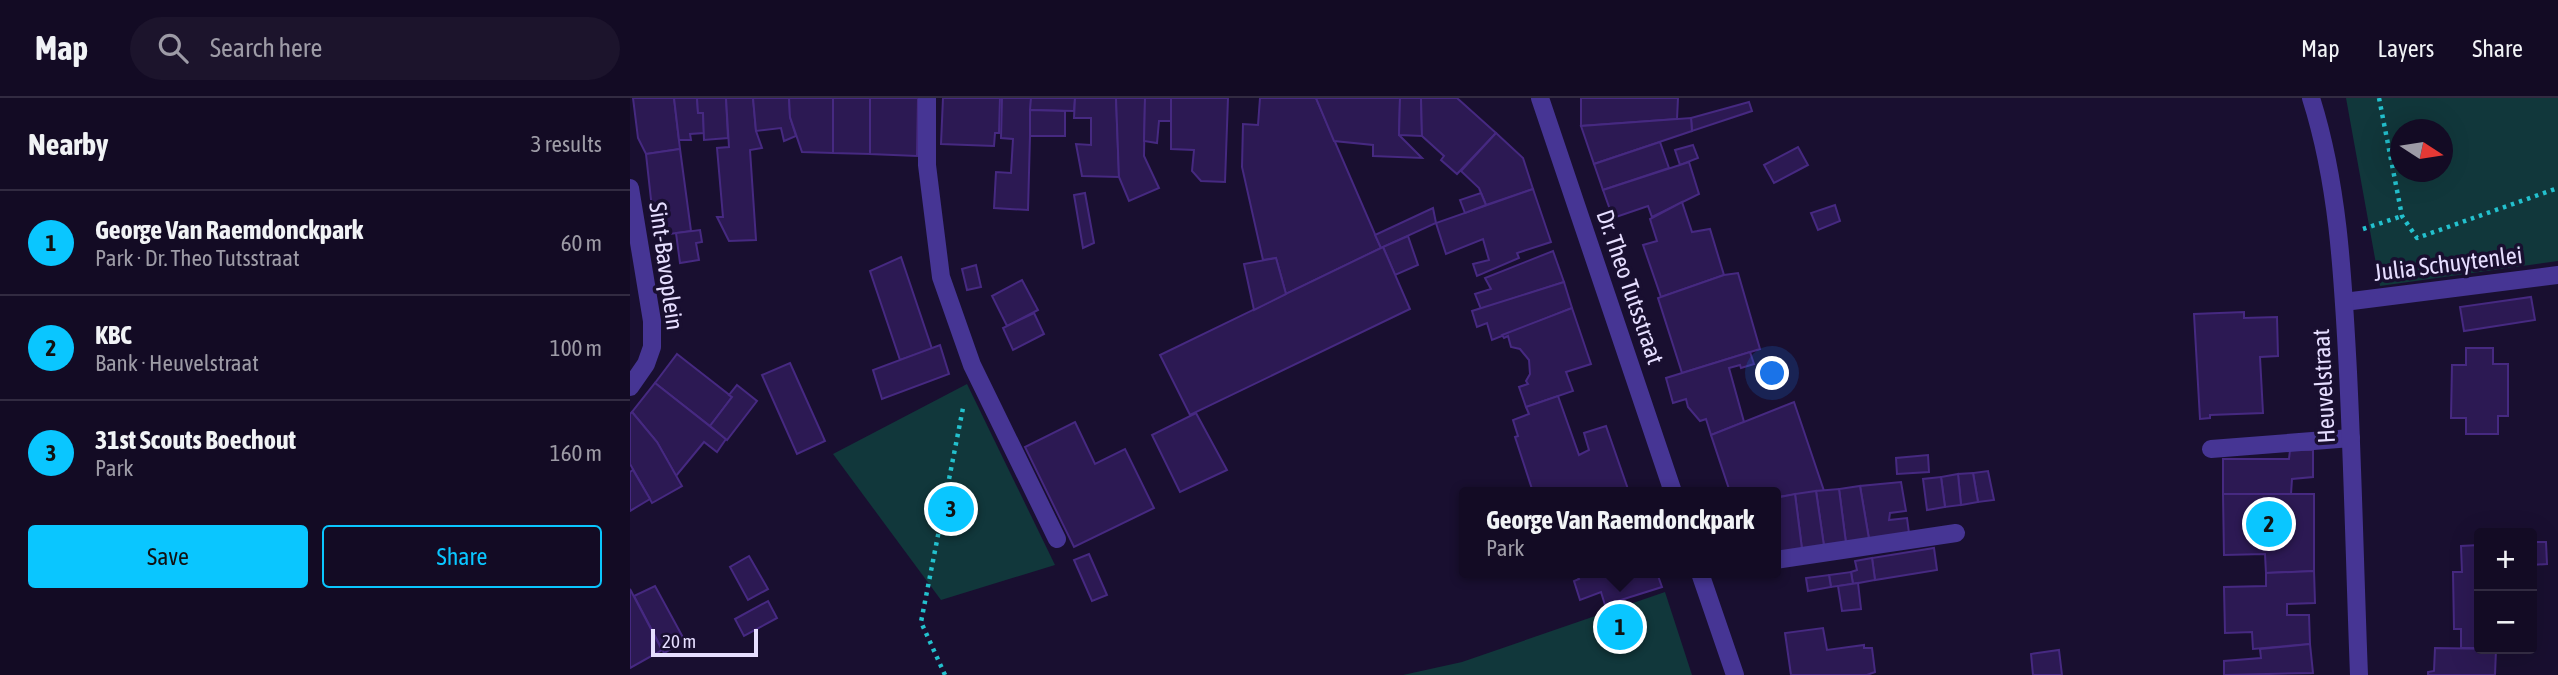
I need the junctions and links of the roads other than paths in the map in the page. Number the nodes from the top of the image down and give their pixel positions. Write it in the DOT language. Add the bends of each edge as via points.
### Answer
graph roads {
  1 [pos="927,98"];
  2 [pos="1539,98"];
  3 [pos="2311,98"];
  4 [pos="630,188"];
  5 [pos="2553,277"];
  6 [pos="2344,302"];
  7 [pos="630,387"];
  8 [pos="2351,438"];
  9 [pos="2211,449"];
  10 [pos="1671,487"];
  11 [pos="1956,533"];
  12 [pos="1057,539"];
  13 [pos="1781,559"];
  14 [pos="1702,578"];
  15 [pos="1735,675"];
  16 [pos="2358,675"];
  1 -- 12 [label="street" via="927,165 941,276 972,365"];
  2 -- 10 [label="street, Dr. Theo Tutsstraat"];
  3 -- 6 [label="street, Heuvelstraat" via="2324,138"];
  4 -- 7 [label="street, Sint-Bavoplein" via="652,321 652,347"];
  5 -- 6 [label="street, Julia Schuytenlei"];
  6 -- 8 [label="street, Heuvelstraat"];
  8 -- 9 [label="street"];
  8 -- 16 [label="street, Heuvelstraat"];
  11 -- 13 [label="street"];
  14 -- 15 [label="street"];
}
